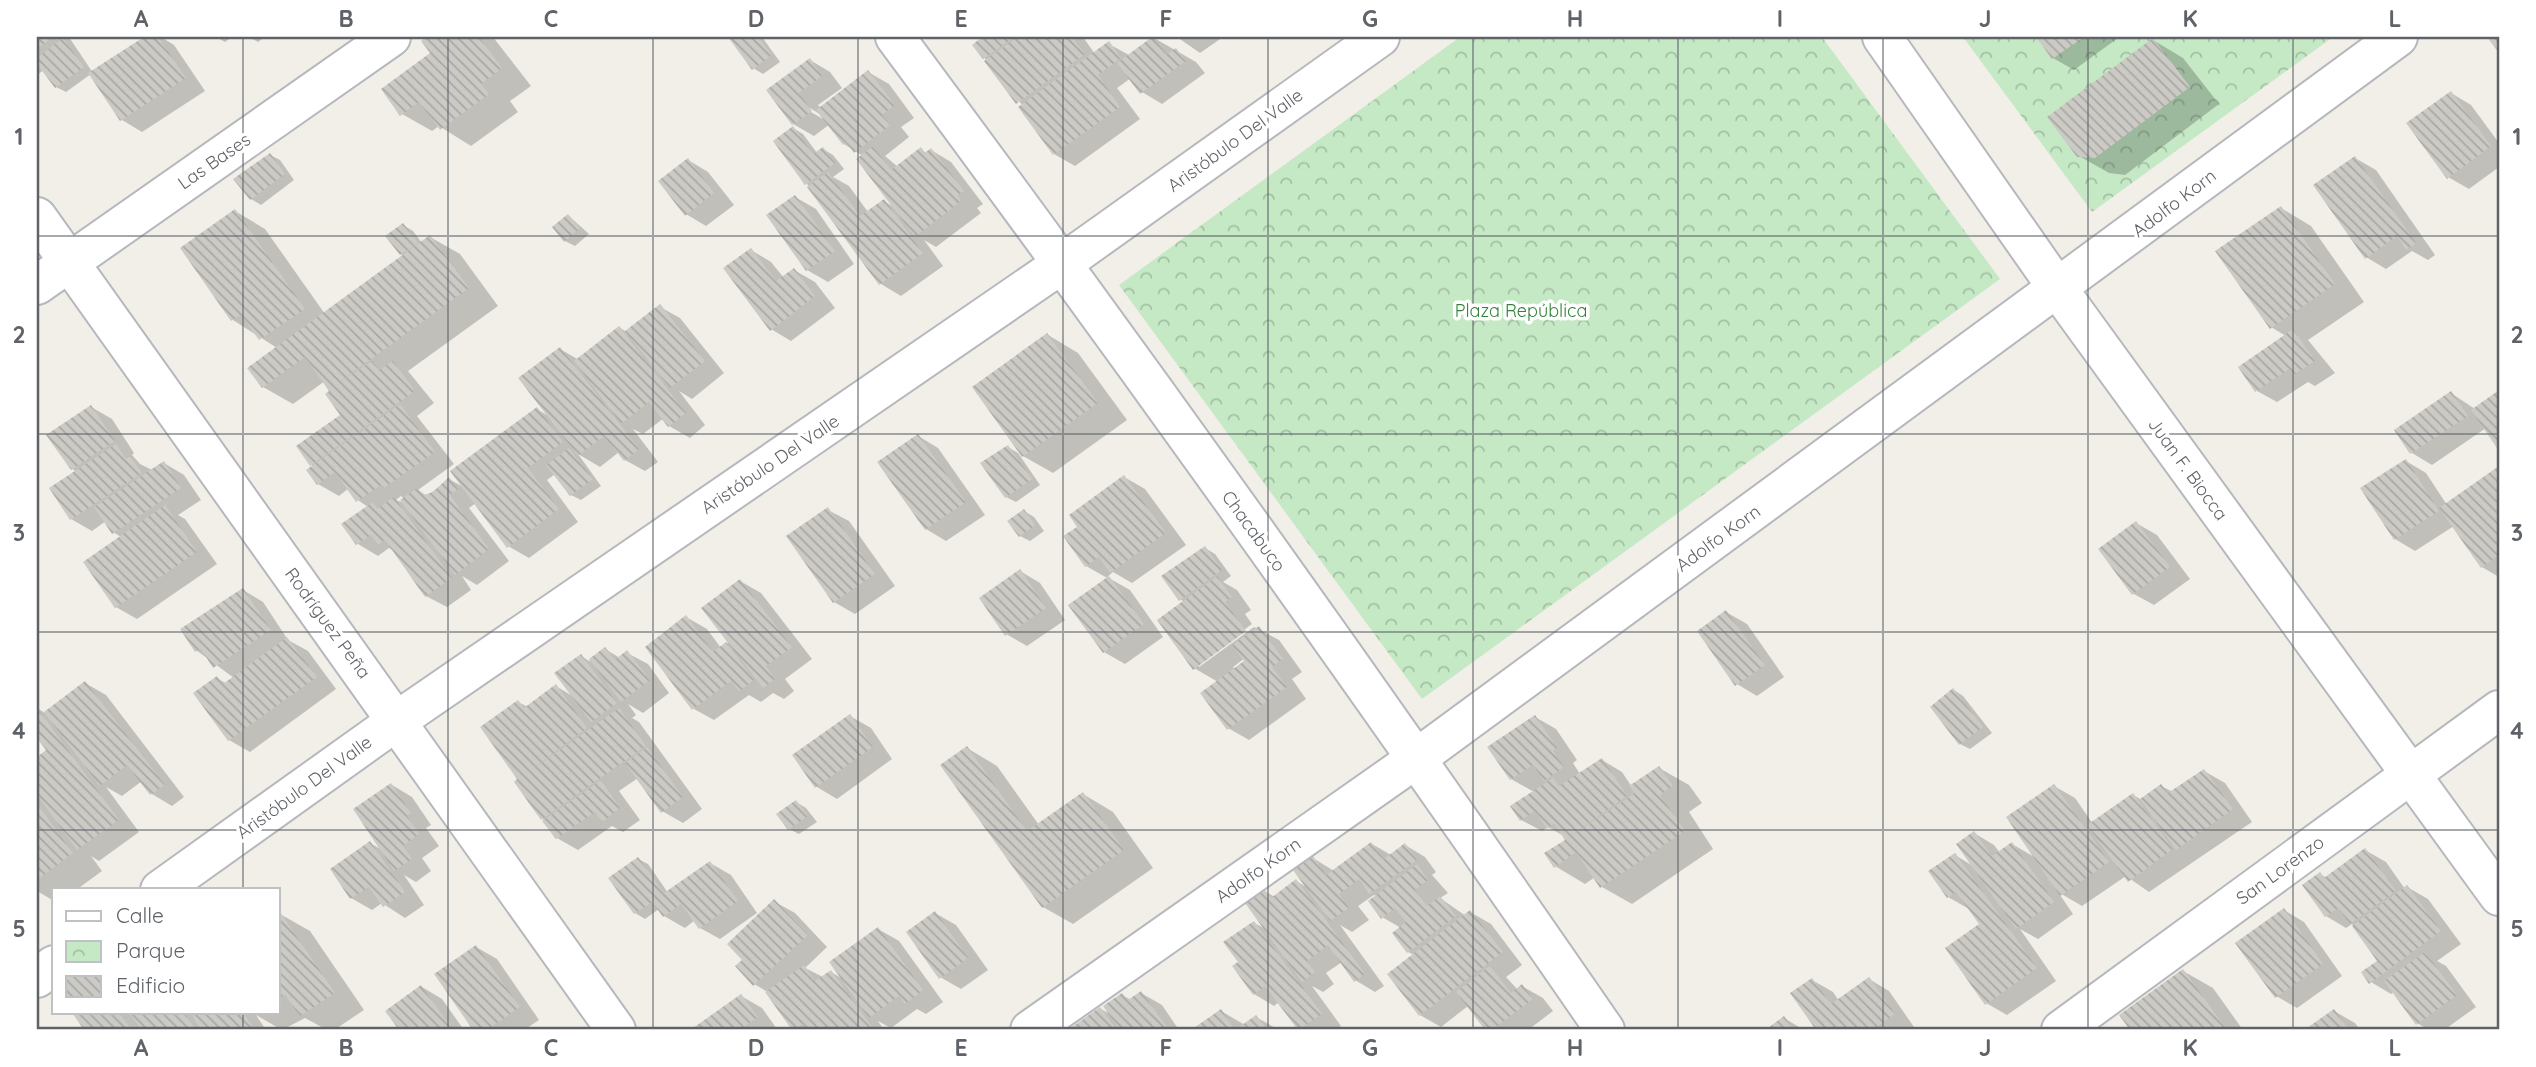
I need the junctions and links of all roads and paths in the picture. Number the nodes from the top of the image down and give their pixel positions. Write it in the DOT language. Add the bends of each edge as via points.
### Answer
graph roads {
  1 [pos="391,37"];
  2 [pos="895,37"];
  3 [pos="1380,37"];
  4 [pos="1882,37"];
  5 [pos="2398,37"];
  6 [pos="37,217"];
  7 [pos="68,262"];
  8 [pos="1063,263"];
  9 [pos="37,285"];
  10 [pos="2058,289"];
  11 [pos="2499,710"];
  12 [pos="398,720"];
  13 [pos="1417,758"];
  14 [pos="2409,775"];
  15 [pos="163,888"];
  16 [pos="2499,896"];
  17 [pos="52,967"];
  18 [pos="37,978"];
  19 [pos="617,1030"];
  20 [pos="1030,1030"];
  21 [pos="1605,1030"];
  22 [pos="2062,1030"];
  1 -- 7 [label="street, Las Bases"];
  2 -- 8 [label="street, Chacabuco"];
  3 -- 8 [label="street, Aristóbulo Del Valle"];
  4 -- 10 [label="street, Juan F. Biocca"];
  5 -- 10 [label="street, Adolfo Korn"];
  6 -- 7 [label="street, Rodríguez Peña"];
  7 -- 9 [label="street, Las Bases"];
  7 -- 12 [label="street, Rodríguez Peña"];
  8 -- 12 [label="street, Aristóbulo Del Valle"];
  8 -- 13 [label="street, Chacabuco"];
  10 -- 13 [label="street, Adolfo Korn"];
  10 -- 14 [label="street, Juan F. Biocca"];
  11 -- 14 [label="street, San Lorenzo"];
  12 -- 15 [label="street, Aristóbulo Del Valle"];
  12 -- 19 [label="street, Rodríguez Peña"];
  13 -- 20 [label="street, Adolfo Korn"];
  13 -- 21 [label="street, Chacabuco"];
  14 -- 16 [label="street, Juan F. Biocca"];
  14 -- 22 [label="street, San Lorenzo"];
  17 -- 18 [label="street"];
}
